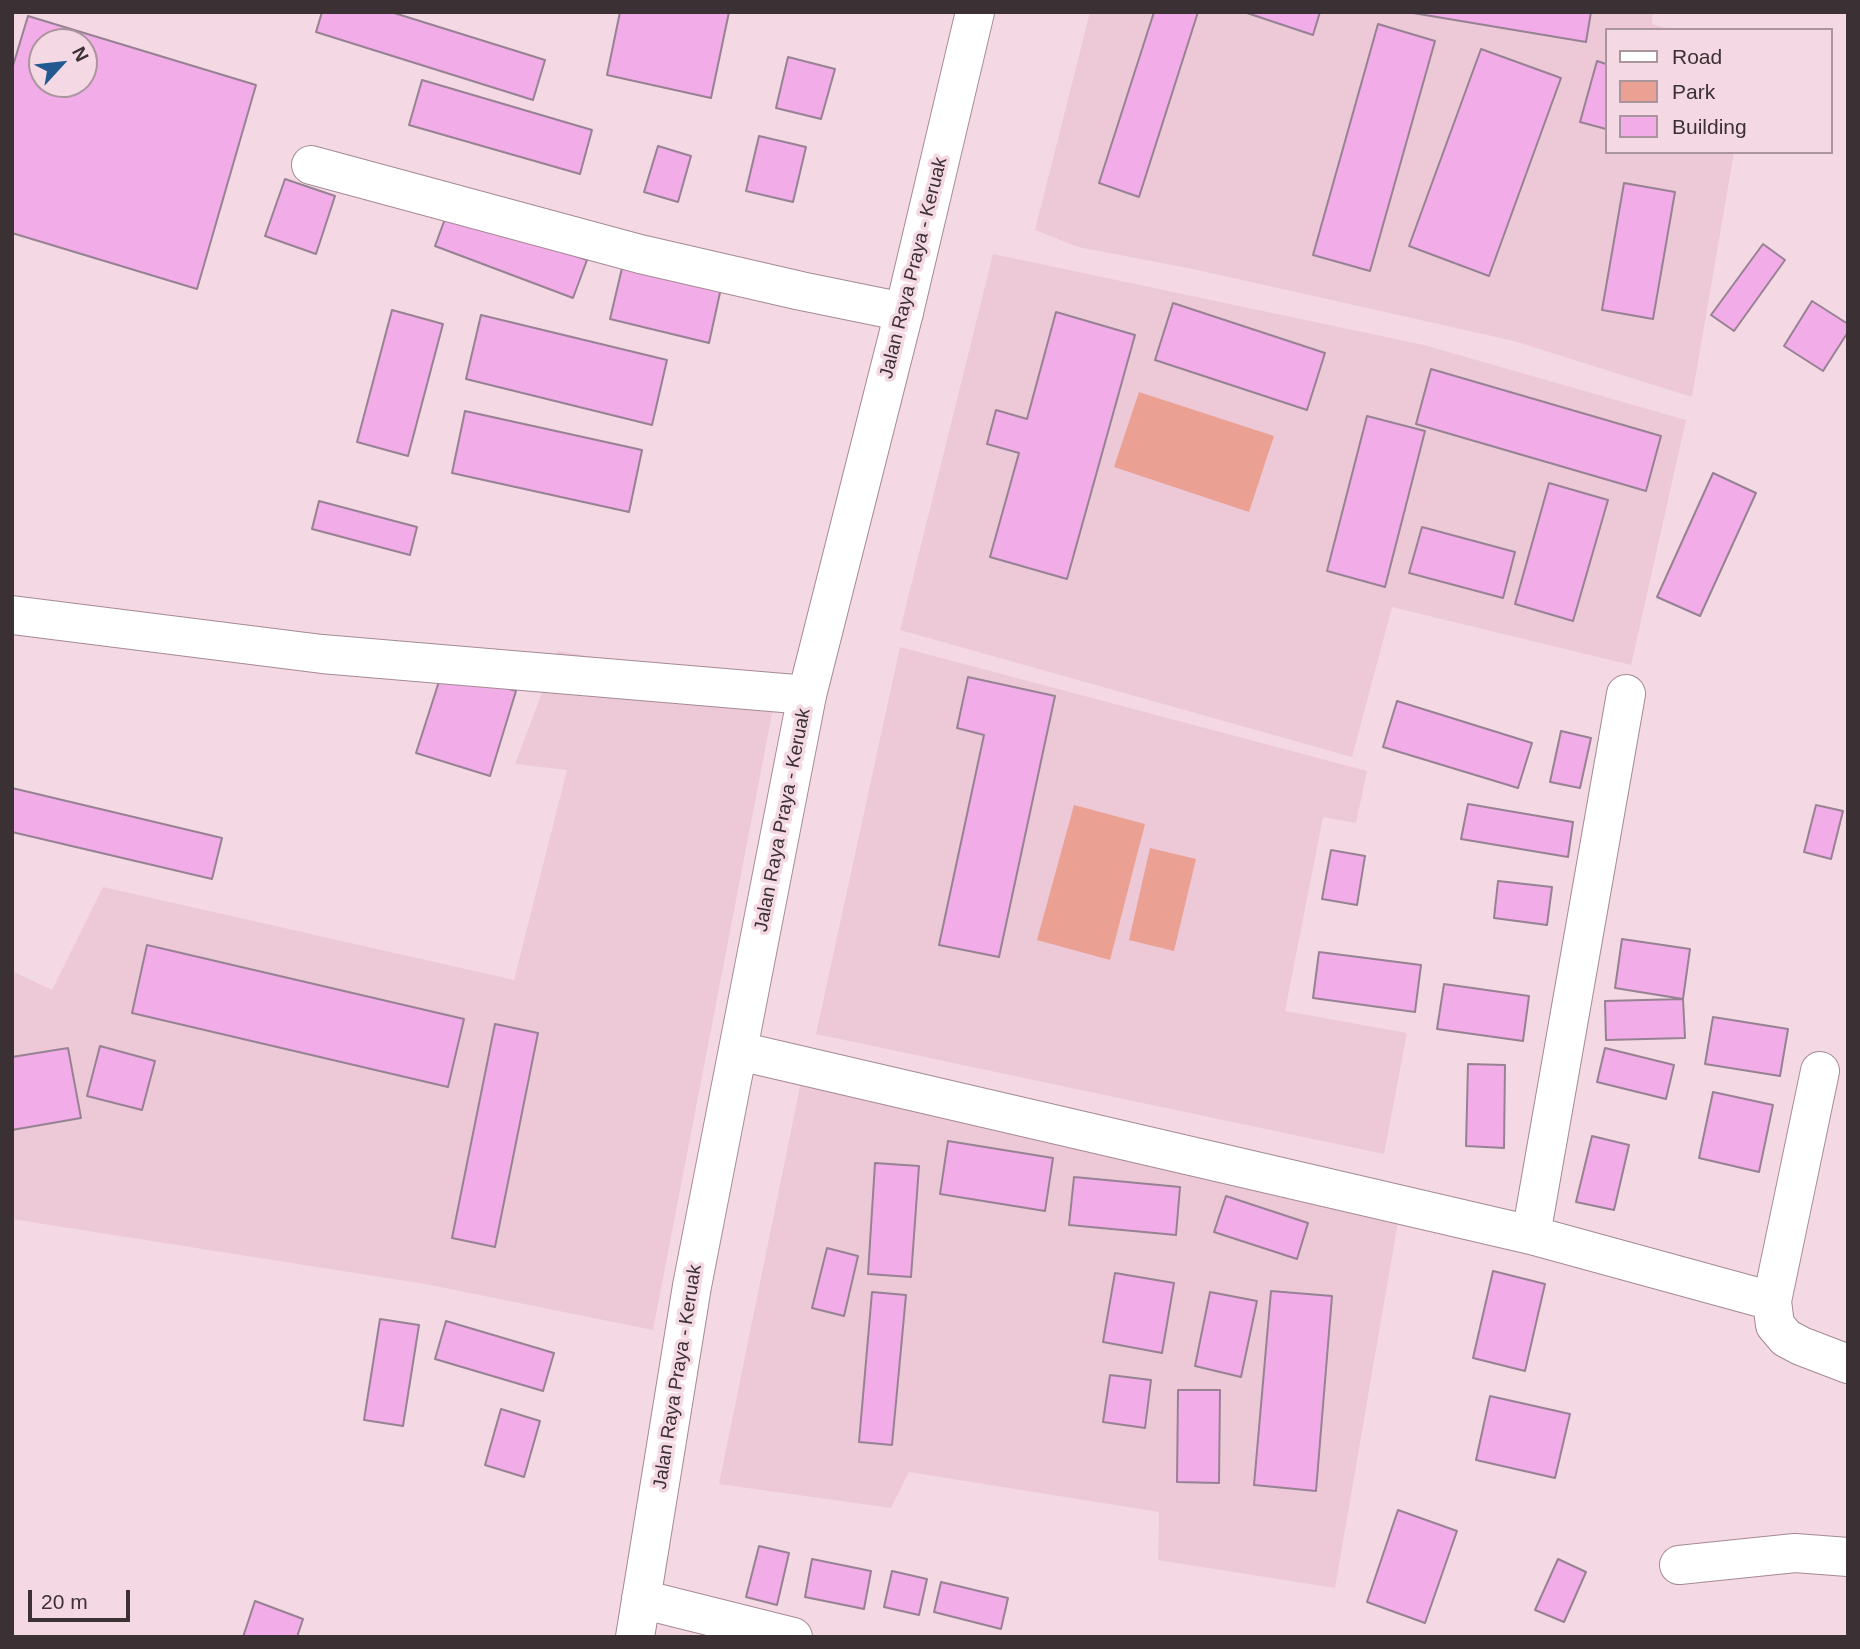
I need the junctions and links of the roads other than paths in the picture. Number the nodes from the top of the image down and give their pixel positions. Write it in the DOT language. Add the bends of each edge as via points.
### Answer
graph roads {
  1 [pos="975,12"];
  2 [pos="311,164"];
  3 [pos="904,312"];
  4 [pos="12,615"];
  5 [pos="1626,694"];
  6 [pos="807,695"];
  7 [pos="739,1051"];
  8 [pos="1820,1070"];
  9 [pos="1531,1235"];
  10 [pos="1772,1301"];
  11 [pos="1848,1364"];
  12 [pos="1848,1557"];
  13 [pos="1679,1565"];
  14 [pos="642,1599"];
  15 [pos="635,1637"];
  16 [pos="793,1637"];
  1 -- 3 [label="street, Jalan Raya Praya - Keruak"];
  2 -- 3 [label="street" via="640,254"];
  3 -- 6 [label="street, Jalan Raya Praya - Keruak"];
  4 -- 6 [label="street" via="322,654"];
  5 -- 9 [label="street"];
  6 -- 7 [label="street, Jalan Raya Praya - Keruak"];
  7 -- 9 [label="street"];
  7 -- 14 [label="street, Jalan Raya Praya - Keruak" via="692,1286"];
  8 -- 10 [label="street"];
  9 -- 10 [label="street"];
  10 -- 11 [label="street" via="1775,1325 1786,1338"];
  12 -- 13 [label="street" via="1795,1553"];
  14 -- 15 [label="street, Jalan Raya Praya - Keruak"];
  14 -- 16 [label="street"];
}
